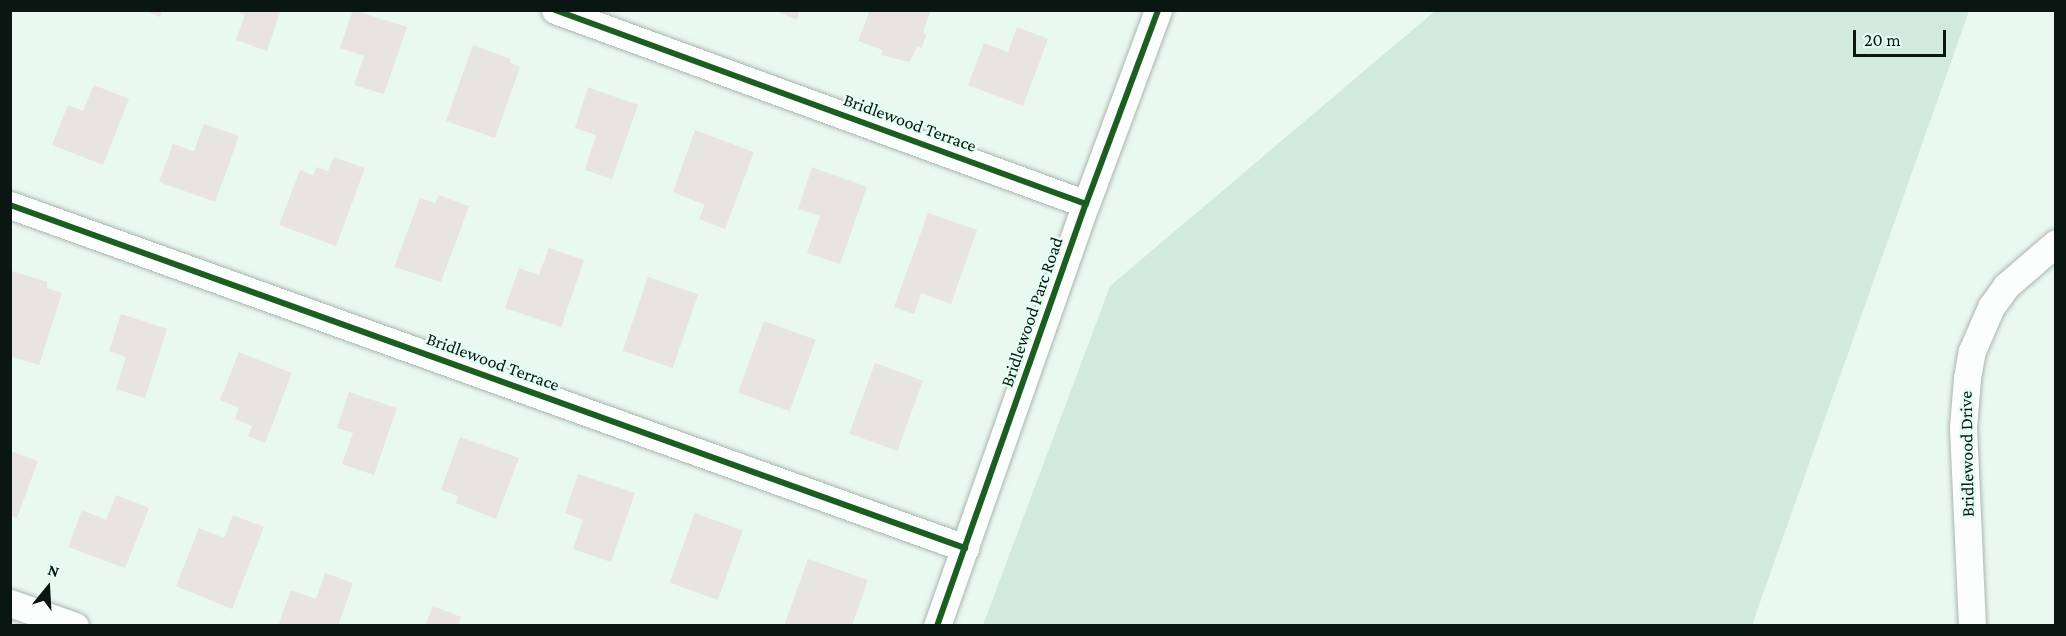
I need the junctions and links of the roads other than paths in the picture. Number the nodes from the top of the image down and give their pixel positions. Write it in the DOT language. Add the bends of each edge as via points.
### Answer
graph roads {
  1 [pos="555,10"];
  2 [pos="1158,10"];
  3 [pos="1086,204"];
  4 [pos="10,205"];
  5 [pos="2055,243"];
  6 [pos="965,548"];
  7 [pos="10,603"];
  8 [pos="75,626"];
  9 [pos="937,626"];
  10 [pos="1972,626"];
  1 -- 3 [label="street, Bridlewood Terrace"];
  2 -- 3 [label="street, Bridlewood Parc Road"];
  3 -- 6 [label="street, Bridlewood Parc Road"];
  4 -- 6 [label="street, Bridlewood Terrace"];
  5 -- 10 [label="street, Bridlewood Drive" via="2006,286 1991,307 1972,351 1966,378 1963,427"];
  6 -- 9 [label="street, Bridlewood Parc Road"];
  7 -- 8 [label="street"];
}
